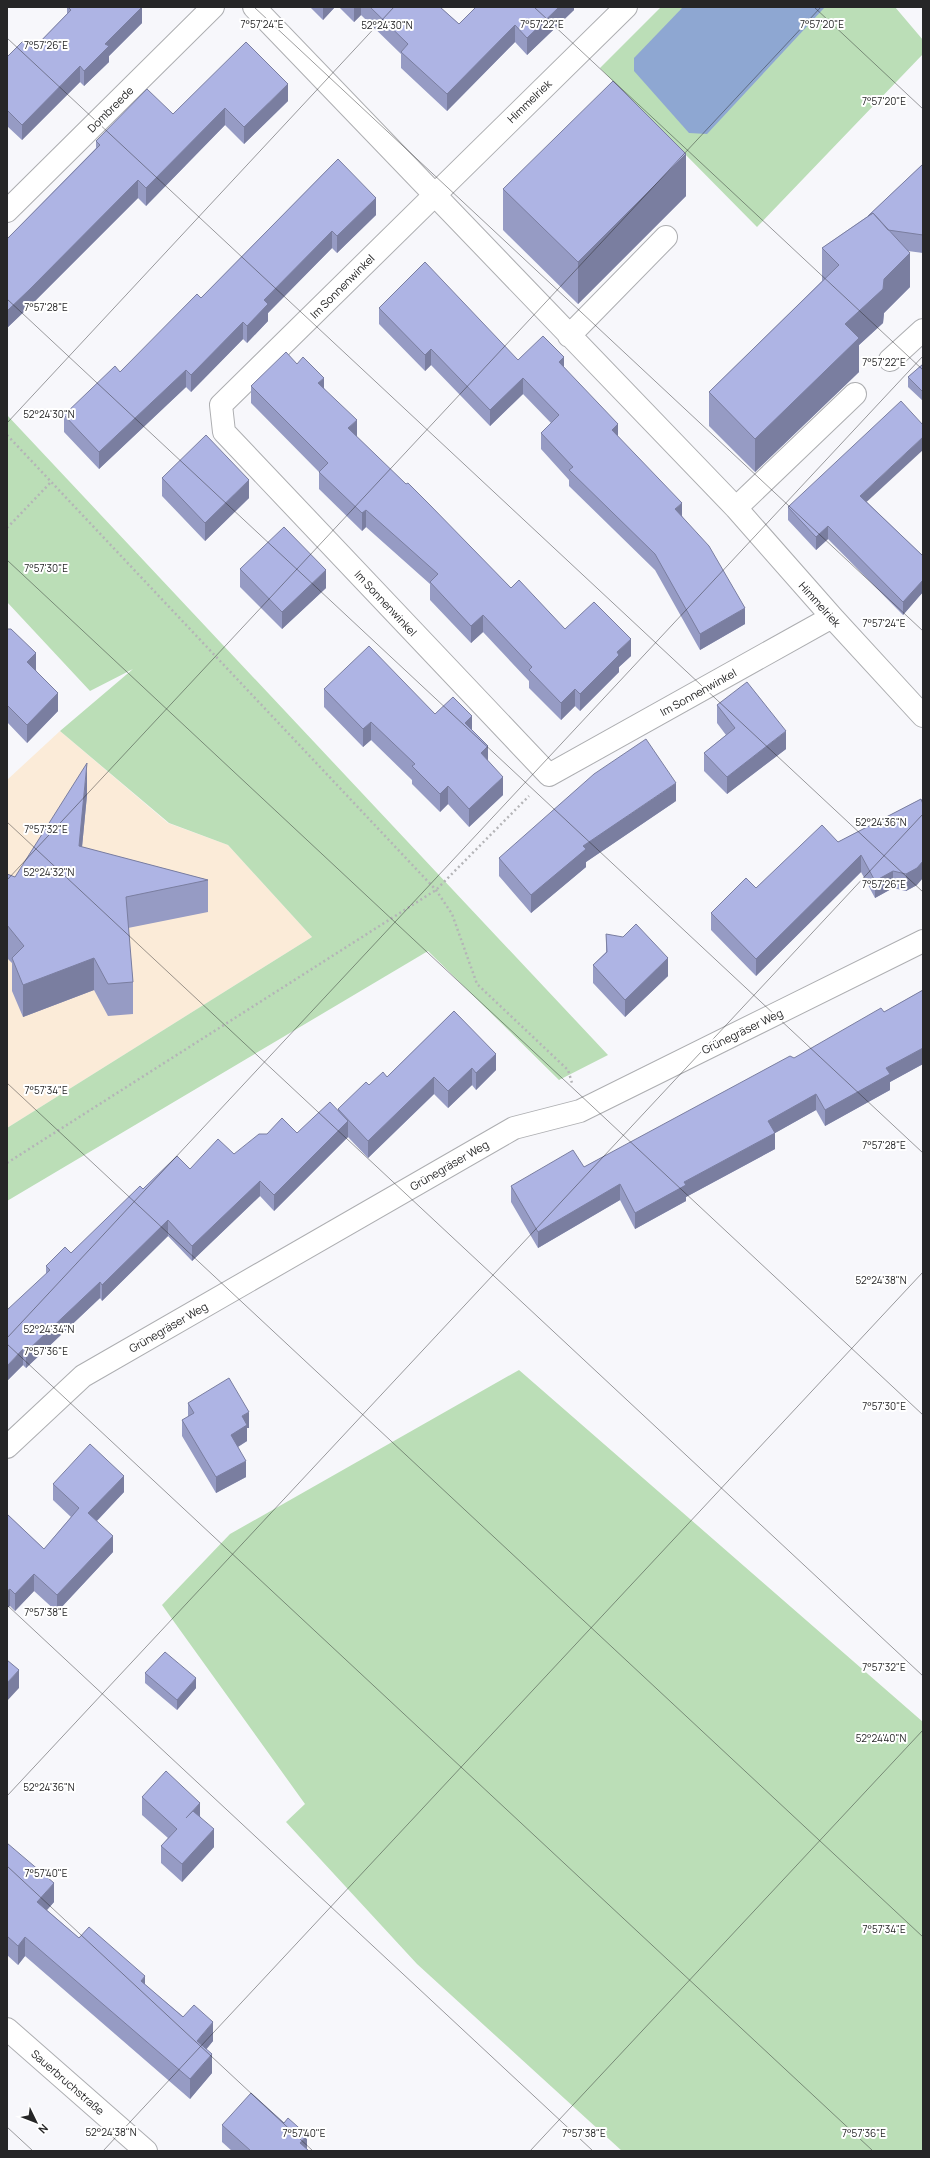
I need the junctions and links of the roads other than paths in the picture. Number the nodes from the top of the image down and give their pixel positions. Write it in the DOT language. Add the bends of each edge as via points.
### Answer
graph roads {
  1 [pos="213,7"];
  2 [pos="254,7"];
  3 [pos="626,7"];
  4 [pos="433,195"];
  5 [pos="7,211"];
  6 [pos="666,237"];
  7 [pos="923,330"];
  8 [pos="569,336"];
  9 [pos="890,360"];
  10 [pos="855,394"];
  11 [pos="736,508"];
  12 [pos="832,617"];
  13 [pos="923,716"];
  14 [pos="923,941"];
  15 [pos="7,1447"];
  16 [pos="7,2028"];
  17 [pos="146,2151"];
  1 -- 5 [label="street, Dombreede"];
  2 -- 4 [label="street, Himmelriek"];
  3 -- 4 [label="street, Himmelriek"];
  4 -- 8 [label="street, Himmelriek"];
  4 -- 12 [label="street, Im Sonnenwinkel" via="221,405 224,432 549,775"];
  6 -- 8 [label="street"];
  7 -- 9 [label="street"];
  8 -- 11 [label="street, Himmelriek"];
  10 -- 11 [label="street"];
  11 -- 12 [label="street, Himmelriek"];
  12 -- 13 [label="street, Himmelriek"];
  14 -- 15 [label="street, Grünegräser Weg" via="580,1111 514,1128 83,1376"];
  16 -- 17 [label="street, Sauerbruchstraße"];
}
